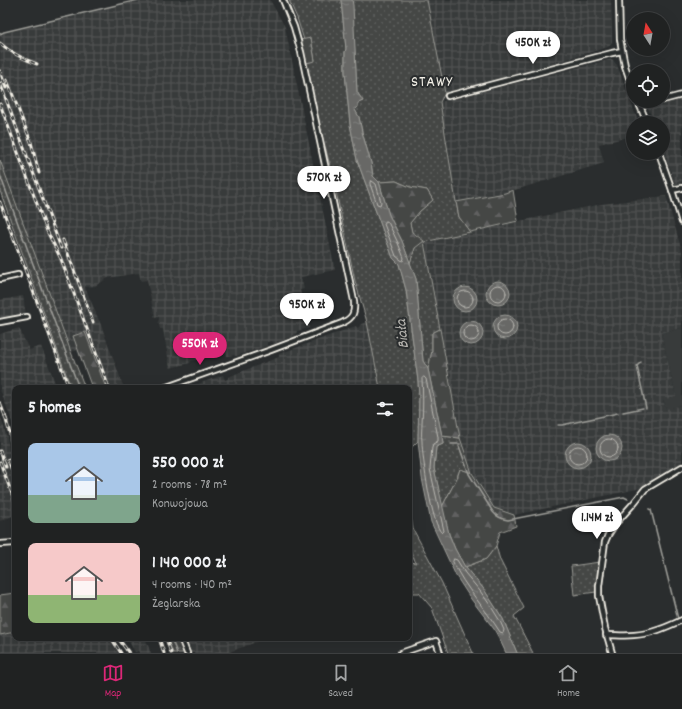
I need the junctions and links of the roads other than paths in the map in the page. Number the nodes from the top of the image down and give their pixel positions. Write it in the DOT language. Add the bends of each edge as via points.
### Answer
graph roads {
  1 [pos="283,0"];
  2 [pos="619,0"];
  3 [pos="622,51"];
  4 [pos="626,69"];
  5 [pos="682,95"];
  6 [pos="448,96"];
  7 [pos="670,98"];
  8 [pos="661,160"];
  9 [pos="682,188"];
  10 [pos="672,190"];
  11 [pos="682,222"];
  12 [pos="18,275"];
  13 [pos="0,279"];
  14 [pos="27,317"];
  15 [pos="0,322"];
  16 [pos="172,385"];
  17 [pos="682,467"];
  18 [pos="12,543"];
  19 [pos="0,544"];
  20 [pos="682,620"];
  21 [pos="606,635"];
  22 [pos="182,641"];
  23 [pos="187,653"];
  24 [pos="401,653"];
  25 [pos="440,653"];
  26 [pos="612,653"];
  1 -- 16 [label="street" via="301,52 354,301 352,316 349,320 290,343"];
  2 -- 3 [label="street"];
  3 -- 4 [label="street"];
  3 -- 6 [label="street"];
  5 -- 7 [label="street"];
  8 -- 10 [label="street"];
  9 -- 10 [label="street"];
  10 -- 11 [label="street"];
  12 -- 13 [label="street"];
  14 -- 15 [label="street"];
  17 -- 21 [label="street" via="645,489 608,535 599,586"];
  18 -- 19 [label="street"];
  20 -- 21 [label="street" via="632,636"];
  21 -- 26 [label="street"];
  22 -- 23 [label="street"];
  24 -- 25 [label="street" via="436,641"];
}
